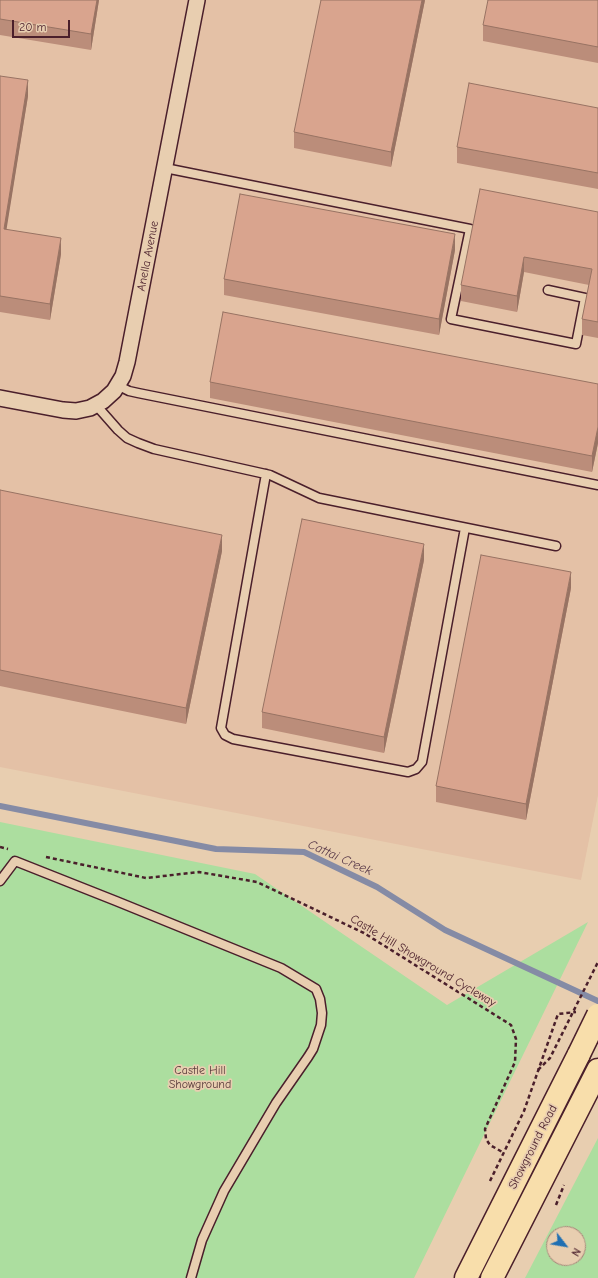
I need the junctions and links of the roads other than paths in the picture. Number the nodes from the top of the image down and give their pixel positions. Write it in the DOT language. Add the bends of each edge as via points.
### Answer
graph roads {
  1 [pos="197,0"];
  2 [pos="165,168"];
  3 [pos="548,290"];
  4 [pos="117,385"];
  5 [pos="0,398"];
  6 [pos="96,405"];
  7 [pos="266,474"];
  8 [pos="598,485"];
  9 [pos="466,528"];
  10 [pos="556,546"];
  11 [pos="0,881"];
  12 [pos="598,1015"];
  13 [pos="598,1070"];
  14 [pos="191,1278"];
  15 [pos="466,1278"];
  16 [pos="492,1278"];
  1 -- 2 [label="street, Anella Avenue"];
  2 -- 3 [label="lane" via="470,229 451,319 576,344 585,298"];
  2 -- 4 [label="street, Anella Avenue" via="127,362"];
  4 -- 6 [label="street, Anella Avenue" via="114,391"];
  4 -- 8 [label="lane" via="138,393"];
  5 -- 6 [label="street, Anella Avenue" via="76,411"];
  6 -- 7 [label="lane" via="118,430 138,443 154,449"];
  7 -- 9 [label="lane" via="319,498"];
  7 -- 9 [label="lane" via="221,728 225,735 233,739 408,772 416,769 422,762"];
  9 -- 10 [label="lane"];
  11 -- 14 [label="lane" via="15,861 281,968 316,990 322,1013 313,1049 276,1103 224,1191 202,1240"];
  12 -- 15 [label="main road, Showground Road, bridge"];
  13 -- 16 [label="main road, Showground Road"];
}
